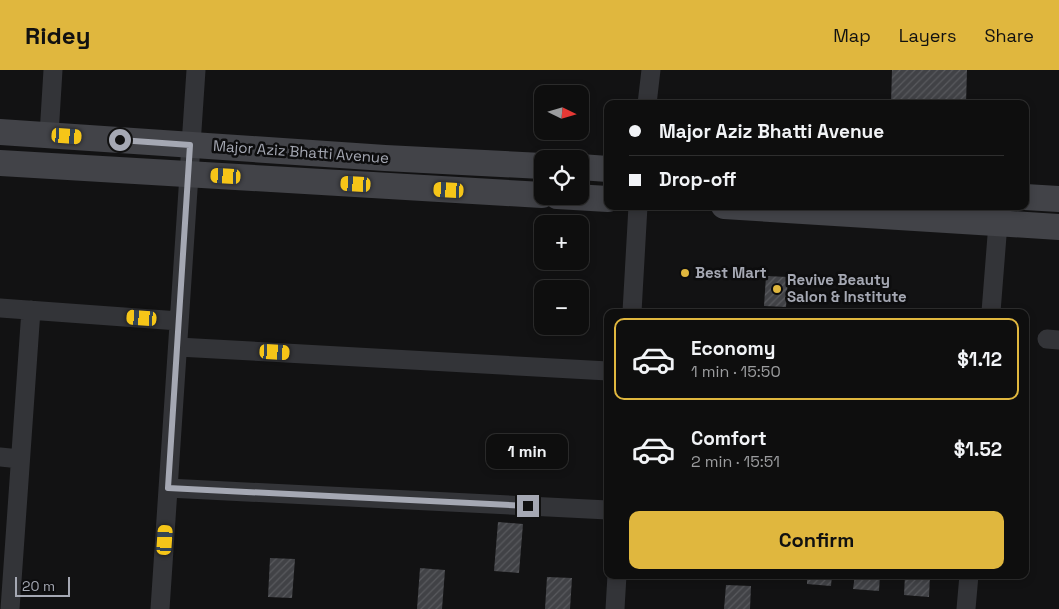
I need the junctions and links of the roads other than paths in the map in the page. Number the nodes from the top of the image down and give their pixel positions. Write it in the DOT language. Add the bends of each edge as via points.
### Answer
graph roads {
  1 [pos="53,70"];
  2 [pos="196,70"];
  3 [pos="651,70"];
  4 [pos="647,100"];
  5 [pos="0,132"];
  6 [pos="49,135"];
  7 [pos="190,145"];
  8 [pos="0,163"];
  9 [pos="534,166"];
  10 [pos="589,168"];
  11 [pos="604,169"];
  12 [pos="189,174"];
  13 [pos="534,195"];
  14 [pos="1029,196"];
  15 [pos="589,198"];
  16 [pos="604,199"];
  17 [pos="1059,199"];
  18 [pos="638,210"];
  19 [pos="788,210"];
  20 [pos="998,223"];
  21 [pos="1059,228"];
  22 [pos="0,308"];
  23 [pos="632,309"];
  24 [pos="991,309"];
  25 [pos="31,310"];
  26 [pos="179,321"];
  27 [pos="178,347"];
  28 [pos="604,372"];
  29 [pos="0,458"];
  30 [pos="20,459"];
  31 [pos="168,488"];
  32 [pos="604,510"];
  33 [pos="617,579"];
  34 [pos="969,579"];
  35 [pos="10,609"];
  36 [pos="160,609"];
  37 [pos="615,609"];
  38 [pos="966,609"];
  1 -- 6 [label="street"];
  2 -- 7 [label="street"];
  3 -- 4 [label="street"];
  5 -- 6 [label="main road, Major Aziz Bhatti Avenue"];
  6 -- 7 [label="main road, Major Aziz Bhatti Avenue"];
  7 -- 9 [label="main road, Major Aziz Bhatti Avenue"];
  7 -- 12 [label="street"];
  8 -- 12 [label="main road, Major Aziz Bhatti Avenue"];
  10 -- 11 [label="main road"];
  12 -- 13 [label="main road, Major Aziz Bhatti Avenue"];
  12 -- 26 [label="street"];
  14 -- 17 [label="main road"];
  15 -- 16 [label="main road"];
  18 -- 23 [label="street"];
  19 -- 20 [label="main road"];
  20 -- 21 [label="main road"];
  20 -- 24 [label="street"];
  22 -- 25 [label="street"];
  25 -- 26 [label="street"];
  25 -- 30 [label="street"];
  26 -- 27 [label="street"];
  27 -- 28 [label="street"];
  27 -- 31 [label="street"];
  29 -- 30 [label="street"];
  30 -- 35 [label="street"];
  31 -- 32 [label="street"];
  31 -- 36 [label="street"];
  33 -- 37 [label="street"];
  34 -- 38 [label="street"];
}
